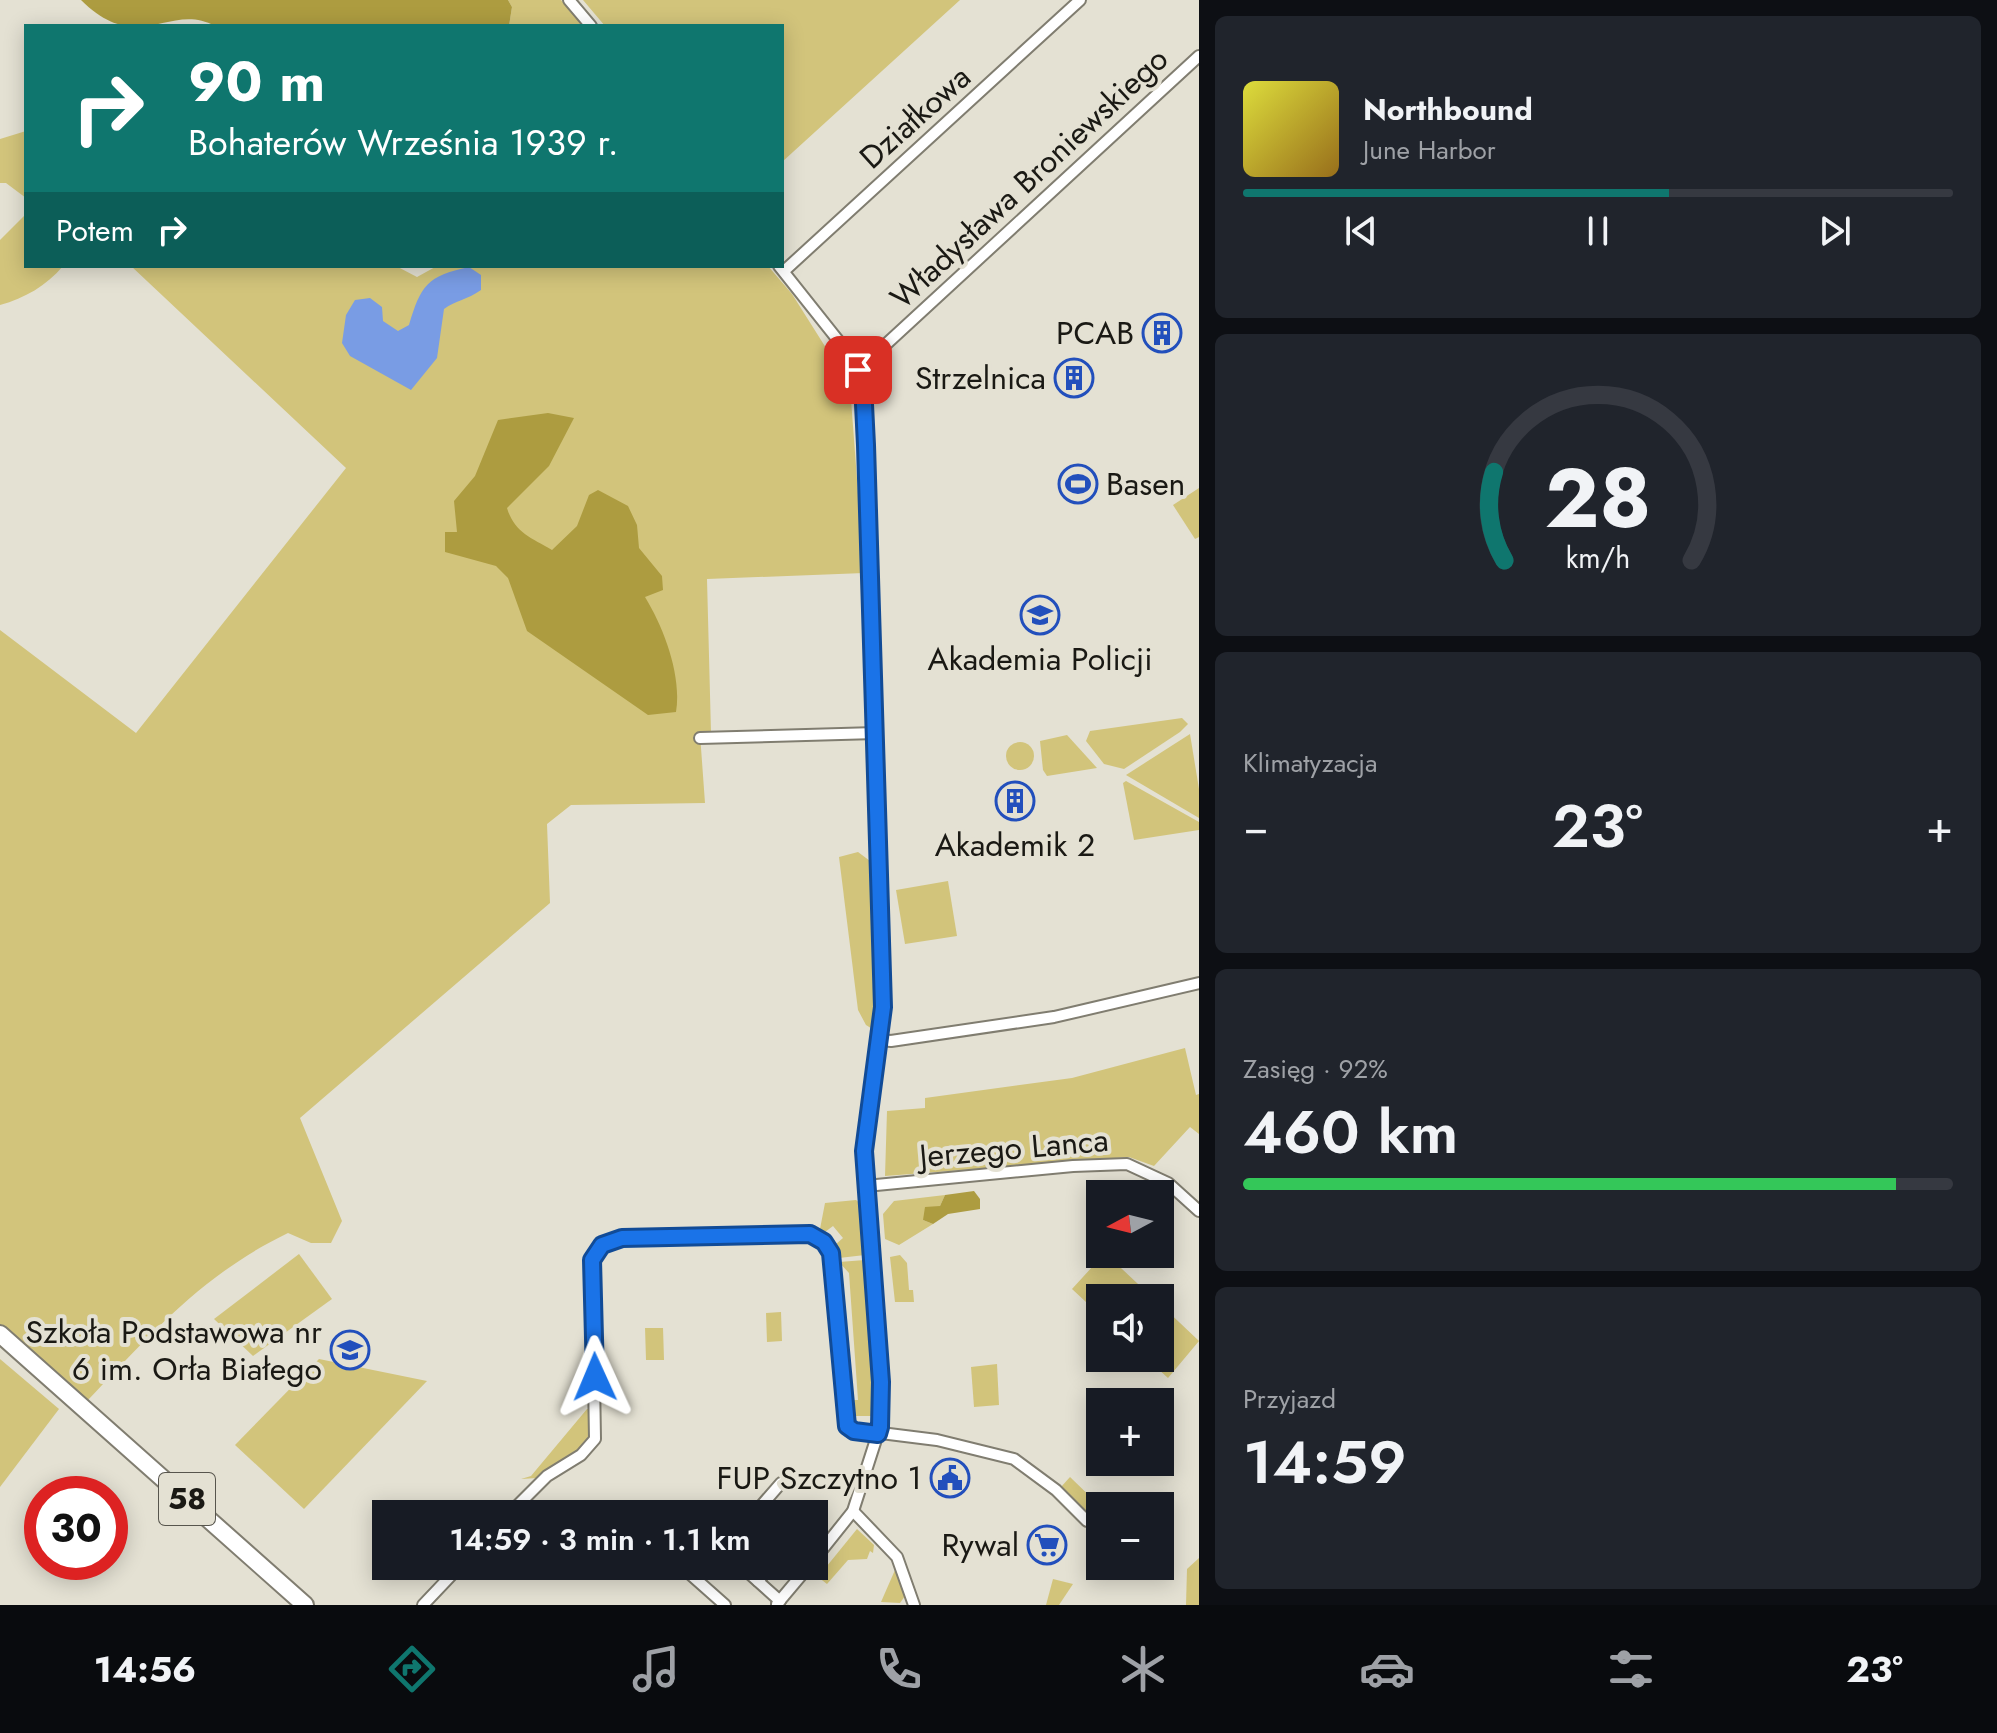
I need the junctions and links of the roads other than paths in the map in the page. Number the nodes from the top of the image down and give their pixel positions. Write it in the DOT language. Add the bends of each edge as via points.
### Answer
graph roads {
  1 [pos="569,0"];
  2 [pos="1080,0"];
  3 [pos="589,24"];
  4 [pos="1199,56"];
  5 [pos="784,267"];
  6 [pos="782,269"];
  7 [pos="858,370"];
  8 [pos="876,733"];
  9 [pos="700,738"];
  10 [pos="1199,983"];
  11 [pos="880,1040"];
  12 [pos="866,1186"];
  13 [pos="1199,1211"];
  14 [pos="0,1334"];
  15 [pos="878,1434"];
  16 [pos="781,1483"];
  17 [pos="523,1500"];
  18 [pos="766,1500"];
  19 [pos="853,1511"];
  20 [pos="1086,1520"];
  21 [pos="828,1542"];
  22 [pos="447,1580"];
  23 [pos="697,1580"];
  24 [pos="797,1580"];
  25 [pos="758,1581"];
  26 [pos="433,1595"];
  27 [pos="778,1603"];
  28 [pos="305,1605"];
  29 [pos="423,1605"];
  30 [pos="444,1605"];
  31 [pos="725,1605"];
  32 [pos="914,1605"];
  1 -- 3 [label="street"];
  2 -- 5 [label="street, Działkowa"];
  4 -- 7 [label="street, Władysława Broniewskiego"];
  6 -- 7 [label="street"];
  7 -- 8 [label="street" via="863,384"];
  8 -- 9 [label="street"];
  8 -- 11 [label="street"];
  10 -- 11 [label="street" via="1054,1017"];
  11 -- 12 [label="street" via="864,1135"];
  12 -- 13 [label="street, Jerzego Lanca" via="1127,1164 1161,1179"];
  12 -- 15 [label="street" via="881,1382"];
  14 -- 28 [label="main road, 58"];
  15 -- 17 [label="street" via="847,1426 832,1261 820,1238 798,1233 615,1239 602,1245 592,1260 595,1439 586,1452 547,1476"];
  15 -- 19 [label="street"];
  15 -- 20 [label="street" via="937,1440 1021,1462"];
  16 -- 18 [label="street"];
  19 -- 21 [label="street"];
  19 -- 32 [label="street" via="897,1557"];
  22 -- 26 [label="street"];
  23 -- 31 [label="street"];
  24 -- 27 [label="street"];
  25 -- 27 [label="street"];
  26 -- 29 [label="street"];
  26 -- 30 [label="street"];
}
